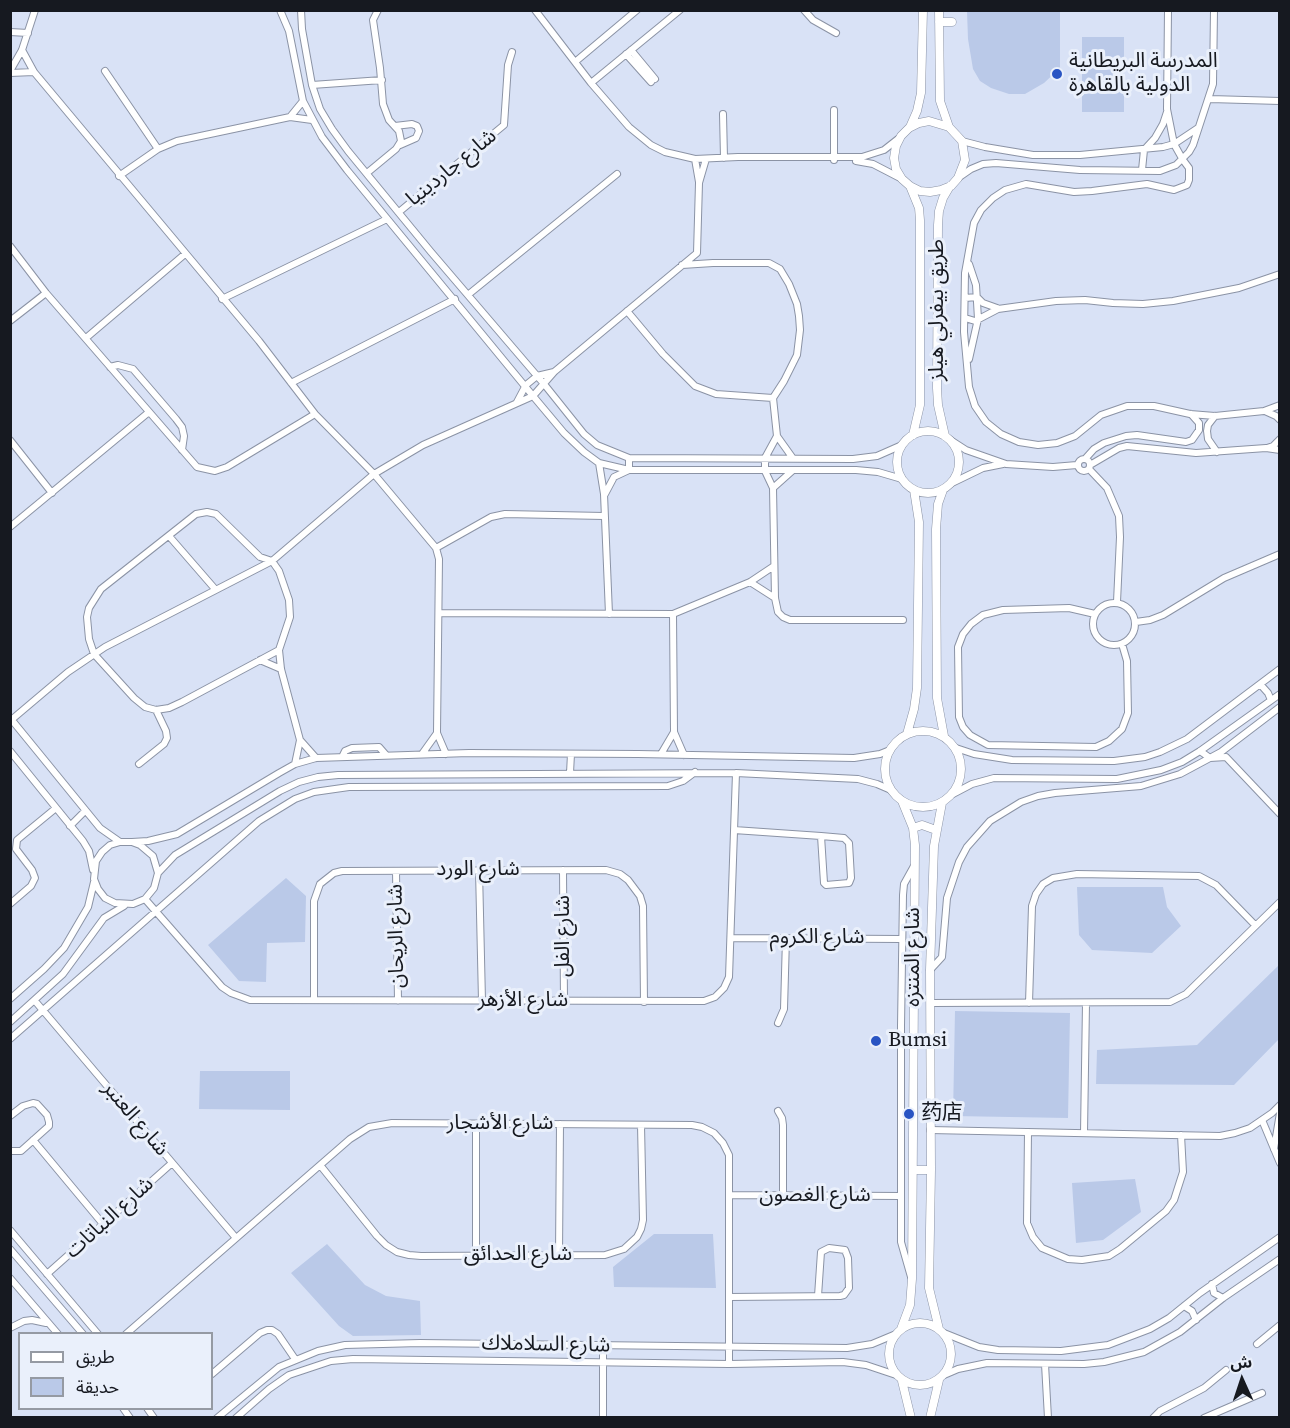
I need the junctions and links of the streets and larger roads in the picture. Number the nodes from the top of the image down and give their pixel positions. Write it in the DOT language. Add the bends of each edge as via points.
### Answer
graph roads {
  1 [pos="35,10"];
  2 [pos="280,10"];
  3 [pos="301,10"];
  4 [pos="378,10"];
  5 [pos="535,10"];
  6 [pos="637,10"];
  7 [pos="680,10"];
  8 [pos="804,10"];
  9 [pos="922,10"];
  10 [pos="939,10"];
  11 [pos="1168,10"];
  12 [pos="1214,10"];
  13 [pos="939,22"];
  14 [pos="952,22"];
  15 [pos="10,32"];
  16 [pos="28,33"];
  17 [pos="836,33"];
  18 [pos="304,39"];
  19 [pos="291,42"];
  20 [pos="22,50"];
  21 [pos="512,52"];
  22 [pos="629,52"];
  23 [pos="575,62"];
  24 [pos="105,71"];
  25 [pos="10,72"];
  26 [pos="34,72"];
  27 [pos="382,80"];
  28 [pos="653,80"];
  29 [pos="591,82"];
  30 [pos="312,85"];
  31 [pos="1210,99"];
  32 [pos="303,100"];
  33 [pos="1280,101"];
  34 [pos="1167,109"];
  35 [pos="834,110"];
  36 [pos="723,114"];
  37 [pos="290,117"];
  38 [pos="312,120"];
  39 [pos="395,126"];
  40 [pos="949,127"];
  41 [pos="909,128"];
  42 [pos="1198,128"];
  43 [pos="901,136"];
  44 [pos="962,141"];
  45 [pos="1174,144"];
  46 [pos="400,146"];
  47 [pos="158,149"];
  48 [pos="1144,150"];
  49 [pos="1080,155"];
  50 [pos="724,158"];
  51 [pos="695,159"];
  52 [pos="706,159"];
  53 [pos="834,159"];
  54 [pos="1183,160"];
  55 [pos="1080,170"];
  56 [pos="1142,170"];
  57 [pos="366,173"];
  58 [pos="617,174"];
  59 [pos="119,176"];
  60 [pos="958,178"];
  61 [pos="902,179"];
  62 [pos="699,183"];
  63 [pos="910,186"];
  64 [pos="951,186"];
  65 [pos="399,212"];
  66 [pos="387,219"];
  67 [pos="10,246"];
  68 [pos="431,252"];
  69 [pos="697,253"];
  70 [pos="185,254"];
  71 [pos="421,258"];
  72 [pos="712,263"];
  73 [pos="969,263"];
  74 [pos="682,265"];
  75 [pos="1280,274"];
  76 [pos="46,293"];
  77 [pos="469,294"];
  78 [pos="977,297"];
  79 [pos="965,298"];
  80 [pos="222,299"];
  81 [pos="455,299"];
  82 [pos="998,309"];
  83 [pos="627,311"];
  84 [pos="964,318"];
  85 [pos="978,319"];
  86 [pos="10,321"];
  87 [pos="86,338"];
  88 [pos="110,367"];
  89 [pos="968,368"];
  90 [pos="554,372"];
  91 [pos="537,376"];
  92 [pos="291,383"];
  93 [pos="544,384"];
  94 [pos="526,386"];
  95 [pos="533,396"];
  96 [pos="773,398"];
  97 [pos="517,403"];
  98 [pos="1280,405"];
  99 [pos="1264,411"];
  100 [pos="149,412"];
  101 [pos="315,414"];
  102 [pos="1190,414"];
  103 [pos="1215,416"];
  104 [pos="1280,420"];
  105 [pos="1203,431"];
  106 [pos="913,435"];
  107 [pos="777,436"];
  108 [pos="947,437"];
  109 [pos="1280,439"];
  110 [pos="10,440"];
  111 [pos="902,445"];
  112 [pos="1266,448"];
  113 [pos="182,450"];
  114 [pos="1280,450"];
  115 [pos="1217,452"];
  116 [pos="792,457"];
  117 [pos="629,458"];
  118 [pos="765,458"];
  119 [pos="1085,459"];
  120 [pos="599,463"];
  121 [pos="1006,464"];
  122 [pos="1077,465"];
  123 [pos="1090,467"];
  124 [pos="630,470"];
  125 [pos="793,470"];
  126 [pos="765,471"];
  127 [pos="374,474"];
  128 [pos="902,479"];
  129 [pos="947,487"];
  130 [pos="773,488"];
  131 [pos="914,490"];
  132 [pos="52,493"];
  133 [pos="604,494"];
  134 [pos="604,516"];
  135 [pos="10,527"];
  136 [pos="169,536"];
  137 [pos="436,548"];
  138 [pos="1280,554"];
  139 [pos="272,561"];
  140 [pos="774,566"];
  141 [pos="750,582"];
  142 [pos="215,590"];
  143 [pos="775,598"];
  144 [pos="1117,602"];
  145 [pos="438,613"];
  146 [pos="609,614"];
  147 [pos="673,614"];
  148 [pos="1095,614"];
  149 [pos="903,620"];
  150 [pos="1136,622"];
  151 [pos="1122,644"];
  152 [pos="279,650"];
  153 [pos="94,654"];
  154 [pos="260,660"];
  155 [pos="281,669"];
  156 [pos="1280,669"];
  157 [pos="1260,684"];
  158 [pos="1280,694"];
  159 [pos="1271,700"];
  160 [pos="1280,707"];
  161 [pos="156,710"];
  162 [pos="11,720"];
  163 [pos="674,732"];
  164 [pos="1226,732"];
  165 [pos="437,733"];
  166 [pos="907,734"];
  167 [pos="944,736"];
  168 [pos="300,740"];
  169 [pos="1229,746"];
  170 [pos="956,748"];
  171 [pos="890,750"];
  172 [pos="10,751"];
  173 [pos="1200,752"];
  174 [pos="571,753"];
  175 [pos="422,754"];
  176 [pos="446,754"];
  177 [pos="661,754"];
  178 [pos="684,755"];
  179 [pos="1226,757"];
  180 [pos="316,758"];
  181 [pos="1210,758"];
  182 [pos="139,764"];
  183 [pos="295,764"];
  184 [pos="695,772"];
  185 [pos="570,773"];
  186 [pos="736,773"];
  187 [pos="1095,779"];
  188 [pos="891,790"];
  189 [pos="1095,790"];
  190 [pos="953,794"];
  191 [pos="902,801"];
  192 [pos="942,803"];
  193 [pos="56,808"];
  194 [pos="85,812"];
  195 [pos="1280,814"];
  196 [pos="70,826"];
  197 [pos="913,828"];
  198 [pos="734,830"];
  199 [pos="936,830"];
  200 [pos="821,836"];
  201 [pos="120,842"];
  202 [pos="132,842"];
  203 [pos="915,865"];
  204 [pos="479,870"];
  205 [pos="563,870"];
  206 [pos="396,871"];
  207 [pos="158,873"];
  208 [pos="94,875"];
  209 [pos="145,899"];
  210 [pos="1280,902"];
  211 [pos="10,904"];
  212 [pos="126,905"];
  213 [pos="155,910"];
  214 [pos="1255,926"];
  215 [pos="732,938"];
  216 [pos="786,938"];
  217 [pos="902,939"];
  218 [pos="913,970"];
  219 [pos="930,970"];
  220 [pos="10,999"];
  221 [pos="314,1000"];
  222 [pos="35,1001"];
  223 [pos="398,1001"];
  224 [pos="482,1001"];
  225 [pos="564,1002"];
  226 [pos="644,1002"];
  227 [pos="931,1003"];
  228 [pos="1029,1003"];
  229 [pos="1086,1003"];
  230 [pos="43,1010"];
  231 [pos="10,1022"];
  232 [pos="778,1023"];
  233 [pos="10,1039"];
  234 [pos="1280,1105"];
  235 [pos="778,1111"];
  236 [pos="1280,1113"];
  237 [pos="10,1116"];
  238 [pos="1262,1120"];
  239 [pos="476,1124"];
  240 [pos="560,1124"];
  241 [pos="641,1125"];
  242 [pos="930,1130"];
  243 [pos="1028,1132"];
  244 [pos="1084,1133"];
  245 [pos="1181,1135"];
  246 [pos="33,1140"];
  247 [pos="1274,1149"];
  248 [pos="10,1151"];
  249 [pos="172,1163"];
  250 [pos="1280,1163"];
  251 [pos="320,1165"];
  252 [pos="913,1170"];
  253 [pos="931,1170"];
  254 [pos="729,1195"];
  255 [pos="783,1196"];
  256 [pos="901,1196"];
  257 [pos="103,1224"];
  258 [pos="10,1230"];
  259 [pos="1280,1237"];
  260 [pos="236,1238"];
  261 [pos="10,1249"];
  262 [pos="559,1255"];
  263 [pos="476,1256"];
  264 [pos="1280,1259"];
  265 [pos="47,1274"];
  266 [pos="10,1278"];
  267 [pos="912,1278"];
  268 [pos="1212,1284"];
  269 [pos="818,1296"];
  270 [pos="729,1297"];
  271 [pos="1223,1298"];
  272 [pos="1184,1306"];
  273 [pos="1196,1320"];
  274 [pos="49,1323"];
  275 [pos="1280,1325"];
  276 [pos="10,1328"];
  277 [pos="942,1331"];
  278 [pos="56,1332"];
  279 [pos="81,1332"];
  280 [pos="96,1332"];
  281 [pos="128,1332"];
  282 [pos="898,1332"];
  283 [pos="1257,1344"];
  284 [pos="603,1345"];
  285 [pos="729,1346"];
  286 [pos="295,1359"];
  287 [pos="603,1361"];
  288 [pos="729,1364"];
  289 [pos="1045,1364"];
  290 [pos="1226,1370"];
  291 [pos="213,1373"];
  292 [pos="941,1377"];
  293 [pos="899,1378"];
  294 [pos="1262,1393"];
  295 [pos="217,1418"];
  296 [pos="236,1418"];
  297 [pos="603,1418"];
  298 [pos="911,1418"];
  299 [pos="930,1418"];
  300 [pos="1048,1418"];
  301 [pos="1153,1418"];
  302 [pos="1204,1418"];
  1 -- 16 [label="street"];
  2 -- 19 [label="street"];
  3 -- 18 [label="street"];
  4 -- 27 [label="street" via="373,20"];
  5 -- 23 [label="street"];
  6 -- 23 [label="street"];
  7 -- 22 [label="street"];
  8 -- 17 [label="street"];
  9 -- 41 [label="street" via="921,93"];
  10 -- 13 [label="street"];
  11 -- 34 [label="street"];
  12 -- 31 [label="street"];
  13 -- 14 [label="street"];
  13 -- 40 [label="street" via="939,101"];
  15 -- 16 [label="street"];
  16 -- 20 [label="street"];
  18 -- 19 [label="street"];
  18 -- 30 [label="street"];
  19 -- 32 [label="street"];
  20 -- 25 [label="street"];
  20 -- 26 [label="street"];
  21 -- 65 [label="street, شارع جاردينيا" via="504,125"];
  22 -- 28 [label="street"];
  22 -- 29 [label="street"];
  23 -- 29 [label="street"];
  24 -- 47 [label="street"];
  25 -- 26 [label="street"];
  26 -- 59 [label="street"];
  27 -- 30 [label="street"];
  27 -- 39 [label="street" via="385,113"];
  29 -- 51 [label="street" via="638,136 665,152"];
  30 -- 57 [label="street" via="332,129"];
  31 -- 33 [label="street"];
  31 -- 42 [label="street"];
  32 -- 37 [label="street"];
  32 -- 38 [label="street"];
  34 -- 45 [label="street"];
  34 -- 48 [label="street" via="1163,124"];
  35 -- 53 [label="street"];
  36 -- 50 [label="street"];
  37 -- 38 [label="street"];
  37 -- 47 [label="street"];
  38 -- 66 [label="street"];
  39 -- 46 [label="street" via="401,136"];
  39 -- 46 [label="street" via="412,124 419,131 416,138"];
  40 -- 41 [label="street" via="929,121"];
  40 -- 44 [label="street"];
  41 -- 43 [label="street"];
  42 -- 45 [label="street"];
  42 -- 54 [label="street"];
  43 -- 53 [label="street" via="884,150 868,156"];
  43 -- 61 [label="street" via="894,158"];
  44 -- 49 [label="street" via="1024,154"];
  44 -- 60 [label="street" via="965,160"];
  45 -- 48 [label="street"];
  45 -- 54 [label="street"];
  46 -- 57 [label="street"];
  47 -- 59 [label="street"];
  48 -- 49 [label="street"];
  48 -- 56 [label="street"];
  49 -- 55 [label="street"];
  50 -- 52 [label="street"];
  50 -- 53 [label="street"];
  51 -- 52 [label="street"];
  51 -- 62 [label="street"];
  52 -- 62 [label="street"];
  53 -- 61 [label="street" via="865,162"];
  54 -- 56 [label="street" via="1160,171"];
  54 -- 73 [label="street" via="1189,168 1189,180 1174,190 1147,184 1074,192 1026,184 1005,190 981,210 974,223"];
  55 -- 56 [label="street"];
  55 -- 60 [label="street" via="994,163 971,169"];
  57 -- 65 [label="street"];
  58 -- 77 [label="street"];
  59 -- 70 [label="street"];
  60 -- 64 [label="street"];
  61 -- 63 [label="street"];
  62 -- 69 [label="street"];
  63 -- 64 [label="street" via="930,192"];
  63 -- 106 [label="street, طريق بيفرلي هيلز" via="920,220 920,405"];
  64 -- 108 [label="street, طريق بيفرلي هيلز" via="943,198 938,225 937,388"];
  65 -- 68 [label="street"];
  66 -- 71 [label="street"];
  66 -- 80 [label="street"];
  67 -- 76 [label="street"];
  68 -- 71 [label="street"];
  68 -- 77 [label="street"];
  69 -- 72 [label="street"];
  69 -- 74 [label="street"];
  70 -- 80 [label="street"];
  70 -- 87 [label="street"];
  71 -- 81 [label="street"];
  72 -- 74 [label="street"];
  72 -- 96 [label="street" via="769,263 780,269 789,284 799,316 797,355"];
  73 -- 78 [label="street"];
  73 -- 79 [label="street"];
  74 -- 83 [label="street"];
  75 -- 82 [label="street" via="1239,288 1173,301 1056,301"];
  76 -- 86 [label="street"];
  76 -- 87 [label="street"];
  77 -- 91 [label="street"];
  78 -- 79 [label="street"];
  78 -- 82 [label="street"];
  78 -- 85 [label="street"];
  79 -- 84 [label="street"];
  80 -- 92 [label="street"];
  81 -- 92 [label="street"];
  81 -- 94 [label="street"];
  82 -- 85 [label="street"];
  83 -- 90 [label="street"];
  83 -- 96 [label="street" via="695,386 716,394"];
  84 -- 85 [label="street"];
  84 -- 89 [label="street"];
  85 -- 89 [label="street"];
  87 -- 88 [label="street"];
  88 -- 100 [label="street"];
  88 -- 113 [label="street" via="133,369 177,419 184,436"];
  89 -- 102 [label="street" via="975,406 986,422 1018,442 1057,443 1075,436 1101,415 1127,406 1154,406"];
  90 -- 91 [label="street"];
  90 -- 93 [label="street"];
  91 -- 93 [label="street"];
  91 -- 94 [label="street"];
  92 -- 101 [label="street"];
  93 -- 95 [label="street"];
  93 -- 117 [label="street" via="584,435"];
  94 -- 95 [label="street"];
  94 -- 97 [label="street"];
  95 -- 97 [label="street"];
  95 -- 120 [label="street" via="564,433"];
  96 -- 107 [label="street"];
  97 -- 127 [label="street" via="423,445"];
  98 -- 99 [label="street"];
  99 -- 103 [label="street"];
  99 -- 104 [label="street"];
  100 -- 113 [label="street"];
  100 -- 132 [label="street"];
  101 -- 113 [label="street" via="215,471 198,467"];
  101 -- 127 [label="street"];
  102 -- 103 [label="street"];
  102 -- 105 [label="street"];
  103 -- 105 [label="street"];
  105 -- 115 [label="street"];
  105 -- 119 [label="street" via="1186,442 1137,435 1115,438 1094,449"];
  106 -- 108 [label="street" via="929,431"];
  106 -- 111 [label="street"];
  107 -- 116 [label="street"];
  107 -- 118 [label="street"];
  108 -- 121 [label="street" via="966,450"];
  108 -- 129 [label="street" via="959,456 959,466"];
  109 -- 112 [label="street"];
  110 -- 132 [label="street"];
  111 -- 116 [label="street" via="864,458"];
  111 -- 128 [label="street" via="897,462"];
  112 -- 114 [label="street"];
  112 -- 115 [label="street"];
  115 -- 123 [label="street" via="1127,446"];
  116 -- 118 [label="street"];
  117 -- 118 [label="street"];
  117 -- 124 [label="street"];
  118 -- 126 [label="street"];
  119 -- 122 [label="street"];
  119 -- 123 [label="street"];
  120 -- 124 [label="street"];
  120 -- 133 [label="street"];
  121 -- 122 [label="street"];
  121 -- 129 [label="street" via="982,468"];
  122 -- 123 [label="street" via="1082,471"];
  123 -- 144 [label="street" via="1107,488 1119,516"];
  124 -- 126 [label="street"];
  124 -- 133 [label="street" via="614,477"];
  125 -- 126 [label="street"];
  125 -- 128 [label="street" via="866,470"];
  125 -- 130 [label="street"];
  126 -- 130 [label="street"];
  127 -- 137 [label="street"];
  127 -- 139 [label="street"];
  128 -- 131 [label="street"];
  129 -- 131 [label="street" via="934,493"];
  129 -- 167 [label="street" via="938,504 936,529 937,698"];
  130 -- 140 [label="street"];
  131 -- 166 [label="street" via="919,532 916,688"];
  132 -- 135 [label="street"];
  133 -- 134 [label="street"];
  134 -- 137 [label="street" via="498,515 478,522"];
  134 -- 146 [label="street"];
  136 -- 139 [label="street" via="196,514 211,512 260,557"];
  136 -- 142 [label="street"];
  136 -- 153 [label="street" via="101,589 93,600 87,628"];
  137 -- 145 [label="street"];
  138 -- 150 [label="street" via="1224,578 1163,615"];
  139 -- 142 [label="street"];
  139 -- 152 [label="street" via="284,583 290,609"];
  140 -- 141 [label="street"];
  140 -- 143 [label="street"];
  141 -- 143 [label="street"];
  141 -- 147 [label="street"];
  142 -- 153 [label="street"];
  143 -- 149 [label="street" via="778,612 790,620"];
  144 -- 148 [label="street" via="1104,605"];
  144 -- 150 [label="street" via="1132,611"];
  145 -- 146 [label="street"];
  145 -- 165 [label="street"];
  146 -- 147 [label="street"];
  147 -- 163 [label="street"];
  148 -- 151 [label="street" via="1093,627 1098,639 1109,645"];
  148 -- 151 [label="street" via="1069,608 1003,610 983,615 971,624 958,647 959,717 970,735 988,745 1096,747 1109,741 1122,729 1128,713 1127,661"];
  150 -- 151 [label="street" via="1134,633"];
  152 -- 154 [label="street"];
  152 -- 155 [label="street"];
  153 -- 161 [label="street" via="134,698"];
  153 -- 162 [label="street"];
  154 -- 155 [label="street"];
  154 -- 161 [label="street" via="182,702"];
  155 -- 168 [label="street"];
  156 -- 157 [label="street"];
  157 -- 159 [label="street"];
  157 -- 170 [label="street" via="1187,738 1145,757 1114,761 1012,760"];
  158 -- 159 [label="street"];
  159 -- 164 [label="street"];
  160 -- 169 [label="street"];
  161 -- 182 [label="street" via="167,738"];
  162 -- 194 [label="street"];
  163 -- 177 [label="street"];
  163 -- 178 [label="street"];
  164 -- 169 [label="street"];
  164 -- 173 [label="street"];
  165 -- 175 [label="street"];
  165 -- 176 [label="street"];
  166 -- 167 [label="street" via="926,730"];
  166 -- 171 [label="street"];
  167 -- 170 [label="street"];
  168 -- 180 [label="street"];
  168 -- 183 [label="street"];
  169 -- 179 [label="street"];
  169 -- 181 [label="street"];
  170 -- 190 [label="street" via="961,776"];
  171 -- 178 [label="street" via="854,758"];
  171 -- 188 [label="street" via="885,766"];
  172 -- 193 [label="street"];
  173 -- 181 [label="street"];
  173 -- 187 [label="street" via="1161,770"];
  174 -- 176 [label="street"];
  174 -- 177 [label="street"];
  174 -- 185 [label="street"];
  175 -- 176 [label="street"];
  175 -- 180 [label="street"];
  177 -- 178 [label="street"];
  179 -- 181 [label="street"];
  179 -- 195 [label="street"];
  180 -- 183 [label="street"];
  181 -- 189 [label="street" via="1161,781"];
  183 -- 202 [label="street" via="177,834"];
  184 -- 185 [label="street"];
  184 -- 186 [label="street"];
  184 -- 213 [label="street" via="668,786 349,787 314,792 259,821"];
  185 -- 207 [label="street" via="318,777 280,791 175,855"];
  186 -- 188 [label="street" via="858,779"];
  186 -- 198 [label="street, شارع الأزهر"];
  187 -- 189 [label="street"];
  187 -- 190 [label="street" via="994,778"];
  188 -- 191 [label="street"];
  189 -- 219 [label="street" via="1055,793 1021,802 978,833 952,878 942,957"];
  190 -- 192 [label="street"];
  191 -- 192 [label="street" via="929,807"];
  191 -- 197 [label="street, شارع المنتزه"];
  192 -- 199 [label="street, شارع المنتزه"];
  193 -- 196 [label="street"];
  193 -- 211 [label="street" via="17,840 16,849 34,878 31,886"];
  194 -- 196 [label="street"];
  194 -- 201 [label="street"];
  196 -- 208 [label="street" via="89,851"];
  197 -- 199 [label="street" via="927,826"];
  197 -- 203 [label="street, شارع المنتزه"];
  198 -- 200 [label="street"];
  198 -- 215 [label="street, شارع الأزهر"];
  199 -- 219 [label="street, شارع المنتزه"];
  200 -- 200 [label="street" via="824,883 849,883 849,843 844,838"];
  201 -- 202 [label="street"];
  201 -- 208 [label="street" via="102,852"];
  202 -- 207 [label="street" via="153,856"];
  203 -- 217 [label="street" via="904,884"];
  203 -- 218 [label="street, شارع المنتزه"];
  204 -- 205 [label="street, شارع الورد"];
  204 -- 206 [label="street, شارع الورد"];
  204 -- 224 [label="street"];
  205 -- 225 [label="street, شارع الفل"];
  205 -- 226 [label="street, شارع الورد" via="613,871 635,887 643,906"];
  206 -- 221 [label="street, شارع الورد" via="342,871 320,884 314,901"];
  206 -- 223 [label="street, شارع الريحان"];
  207 -- 209 [label="street" via="154,888"];
  208 -- 212 [label="street" via="105,898"];
  208 -- 220 [label="street" via="88,907 73,936"];
  209 -- 212 [label="street"];
  209 -- 213 [label="street, شارع الأزهر"];
  210 -- 214 [label="street"];
  212 -- 222 [label="street" via="104,918 74,962"];
  213 -- 221 [label="street, شارع الأزهر" via="231,993 250,1000"];
  213 -- 230 [label="street"];
  214 -- 228 [label="street" via="1216,885 1199,876 1077,874 1053,878 1043,884 1032,906"];
  214 -- 229 [label="street" via="1178,999"];
  215 -- 216 [label="street, شارع الكروم"];
  215 -- 226 [label="street, شارع الأزهر" via="729,978 715,996 704,1001"];
  216 -- 217 [label="street, شارع الكروم"];
  216 -- 232 [label="street" via="784,1009"];
  217 -- 256 [label="street"];
  218 -- 219 [label="street"];
  218 -- 252 [label="street, شارع المنتزه"];
  219 -- 227 [label="street, شارع المنتزه"];
  221 -- 223 [label="street, شارع الأزهر"];
  222 -- 230 [label="street, شارع العنبر"];
  222 -- 231 [label="street"];
  223 -- 224 [label="street, شارع الأزهر"];
  224 -- 225 [label="street, شارع الأزهر"];
  225 -- 226 [label="street, شارع الأزهر"];
  227 -- 228 [label="street"];
  227 -- 242 [label="street, شارع المنتزه"];
  228 -- 229 [label="street"];
  229 -- 244 [label="street"];
  230 -- 233 [label="street"];
  230 -- 249 [label="street, شارع العنبر"];
  234 -- 238 [label="street"];
  235 -- 255 [label="street" via="783,1125"];
  236 -- 247 [label="street"];
  237 -- 246 [label="street" via="28,1103 37,1104 47,1115 49,1126"];
  238 -- 245 [label="street" via="1220,1136"];
  238 -- 247 [label="street"];
  239 -- 240 [label="street, شارع الأشجار"];
  239 -- 251 [label="street, شارع الأشجار" via="381,1124 359,1132"];
  239 -- 263 [label="street"];
  240 -- 241 [label="street, شارع الأشجار"];
  240 -- 262 [label="street"];
  241 -- 254 [label="street, شارع الأشجار" via="692,1125 714,1133 729,1155"];
  241 -- 262 [label="street, شارع الحدائق" via="643,1220 637,1237 616,1253"];
  242 -- 243 [label="street"];
  242 -- 253 [label="street, شارع المنتزه"];
  243 -- 244 [label="street"];
  243 -- 245 [label="street" via="1027,1224 1042,1248 1061,1257 1082,1260 1115,1252 1166,1211 1183,1172"];
  244 -- 245 [label="street"];
  246 -- 248 [label="street" via="21,1151"];
  246 -- 257 [label="street"];
  247 -- 250 [label="street"];
  249 -- 257 [label="street, شارع النباتات"];
  249 -- 260 [label="street, شارع العنبر"];
  251 -- 260 [label="street, شارع الأشجار"];
  251 -- 263 [label="street, شارع الحدائق" via="377,1236 397,1252"];
  252 -- 253 [label="street"];
  252 -- 267 [label="street, شارع المنتزه"];
  253 -- 277 [label="street, شارع المنتزه" via="929,1288"];
  254 -- 255 [label="street, شارع الغصون"];
  254 -- 270 [label="street, شارع الأشجار"];
  255 -- 256 [label="street, شارع الغصون"];
  256 -- 267 [label="street" via="900,1242"];
  257 -- 265 [label="street, شارع النباتات"];
  258 -- 265 [label="street"];
  259 -- 268 [label="street"];
  260 -- 281 [label="street, شارع الأشجار"];
  261 -- 279 [label="street"];
  262 -- 263 [label="street, شارع الحدائق"];
  264 -- 271 [label="street"];
  265 -- 280 [label="street"];
  266 -- 274 [label="street"];
  267 -- 282 [label="street, شارع المنتزه" via="910,1305"];
  268 -- 271 [label="street" via="1214,1293"];
  268 -- 272 [label="street"];
  269 -- 269 [label="street" via="840,1296 847,1292 848,1258 844,1250 829,1248 820,1252"];
  269 -- 270 [label="street"];
  270 -- 285 [label="street, شارع الأشجار"];
  271 -- 273 [label="street"];
  272 -- 273 [label="street"];
  272 -- 277 [label="street" via="1129,1338 1083,1349 998,1350 961,1341"];
  273 -- 289 [label="street" via="1162,1343 1124,1358"];
  274 -- 276 [label="street" via="24,1321"];
  274 -- 278 [label="street"];
  275 -- 283 [label="street"];
  277 -- 282 [label="street" via="920,1323"];
  277 -- 292 [label="street" via="949,1341 951,1358"];
  282 -- 285 [label="street, شارع السلاملاك" via="872,1344 847,1348"];
  282 -- 293 [label="street" via="890,1345 889,1357"];
  284 -- 285 [label="street, شارع السلاملاك"];
  284 -- 286 [label="street, شارع السلاملاك" via="365,1343"];
  284 -- 287 [label="street"];
  285 -- 288 [label="street, شارع الأشجار"];
  286 -- 291 [label="street" via="278,1334 267,1330"];
  286 -- 295 [label="street, شارع السلاملاك" via="269,1374"];
  287 -- 288 [label="street, شارع السلاملاك"];
  287 -- 296 [label="street, شارع السلاملاك" via="331,1361 289,1376"];
  287 -- 297 [label="street"];
  288 -- 293 [label="street, شارع السلاملاك" via="855,1363"];
  289 -- 292 [label="street" via="987,1363"];
  289 -- 300 [label="street"];
  290 -- 301 [label="street"];
  292 -- 293 [label="street" via="918,1386"];
  292 -- 299 [label="street"];
  293 -- 298 [label="street"];
  294 -- 302 [label="street"];
}
